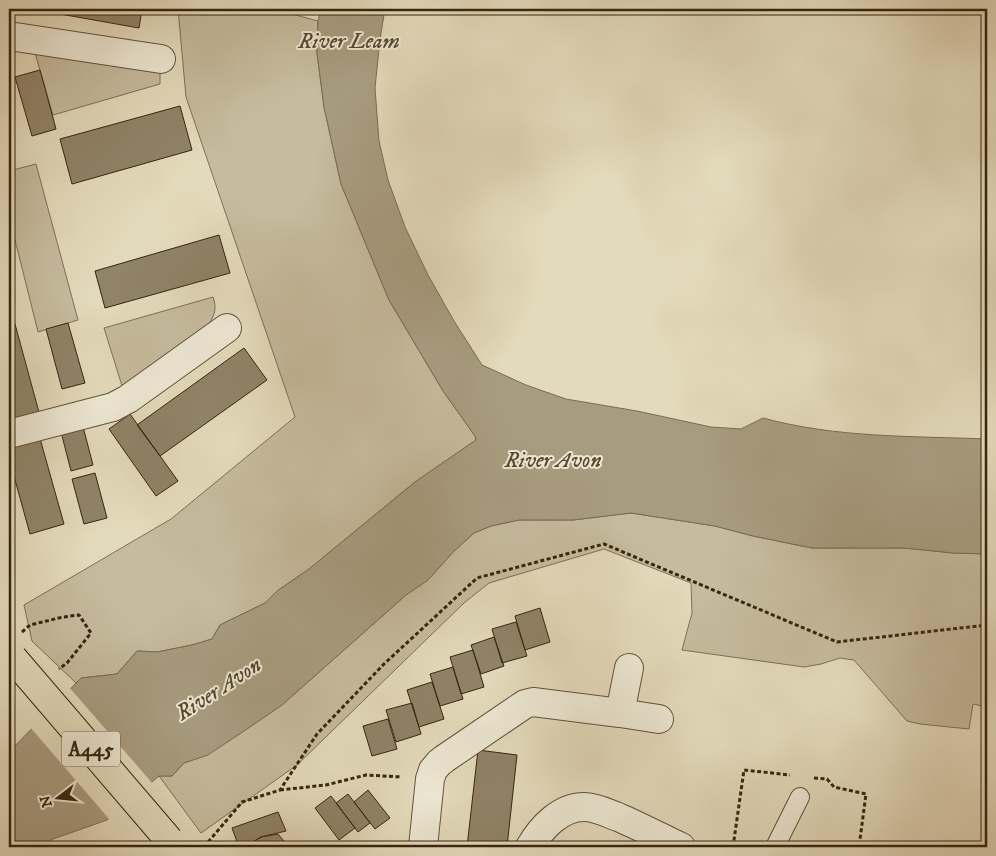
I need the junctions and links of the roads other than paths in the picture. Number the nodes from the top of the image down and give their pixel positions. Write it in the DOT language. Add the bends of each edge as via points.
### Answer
graph roads {
  1 [pos="9,36"];
  2 [pos="161,59"];
  3 [pos="227,328"];
  4 [pos="9,434"];
  5 [pos="15,647"];
  6 [pos="629,668"];
  7 [pos="620,713"];
  8 [pos="659,719"];
  9 [pos="800,797"];
  10 [pos="170,840"];
  11 [pos="423,847"];
  12 [pos="530,847"];
  13 [pos="682,847"];
  14 [pos="775,847"];
  1 -- 2 [label="street"];
  3 -- 4 [label="street" via="113,407"];
  5 -- 10 [label="main road, A445, bridge"];
  6 -- 7 [label="street"];
  7 -- 8 [label="street"];
  7 -- 11 [label="street" via="533,702 525,704 438,763 430,779"];
  9 -- 14 [label="lane"];
  12 -- 13 [label="street" via="550,821 584,807 597,809"];
}
